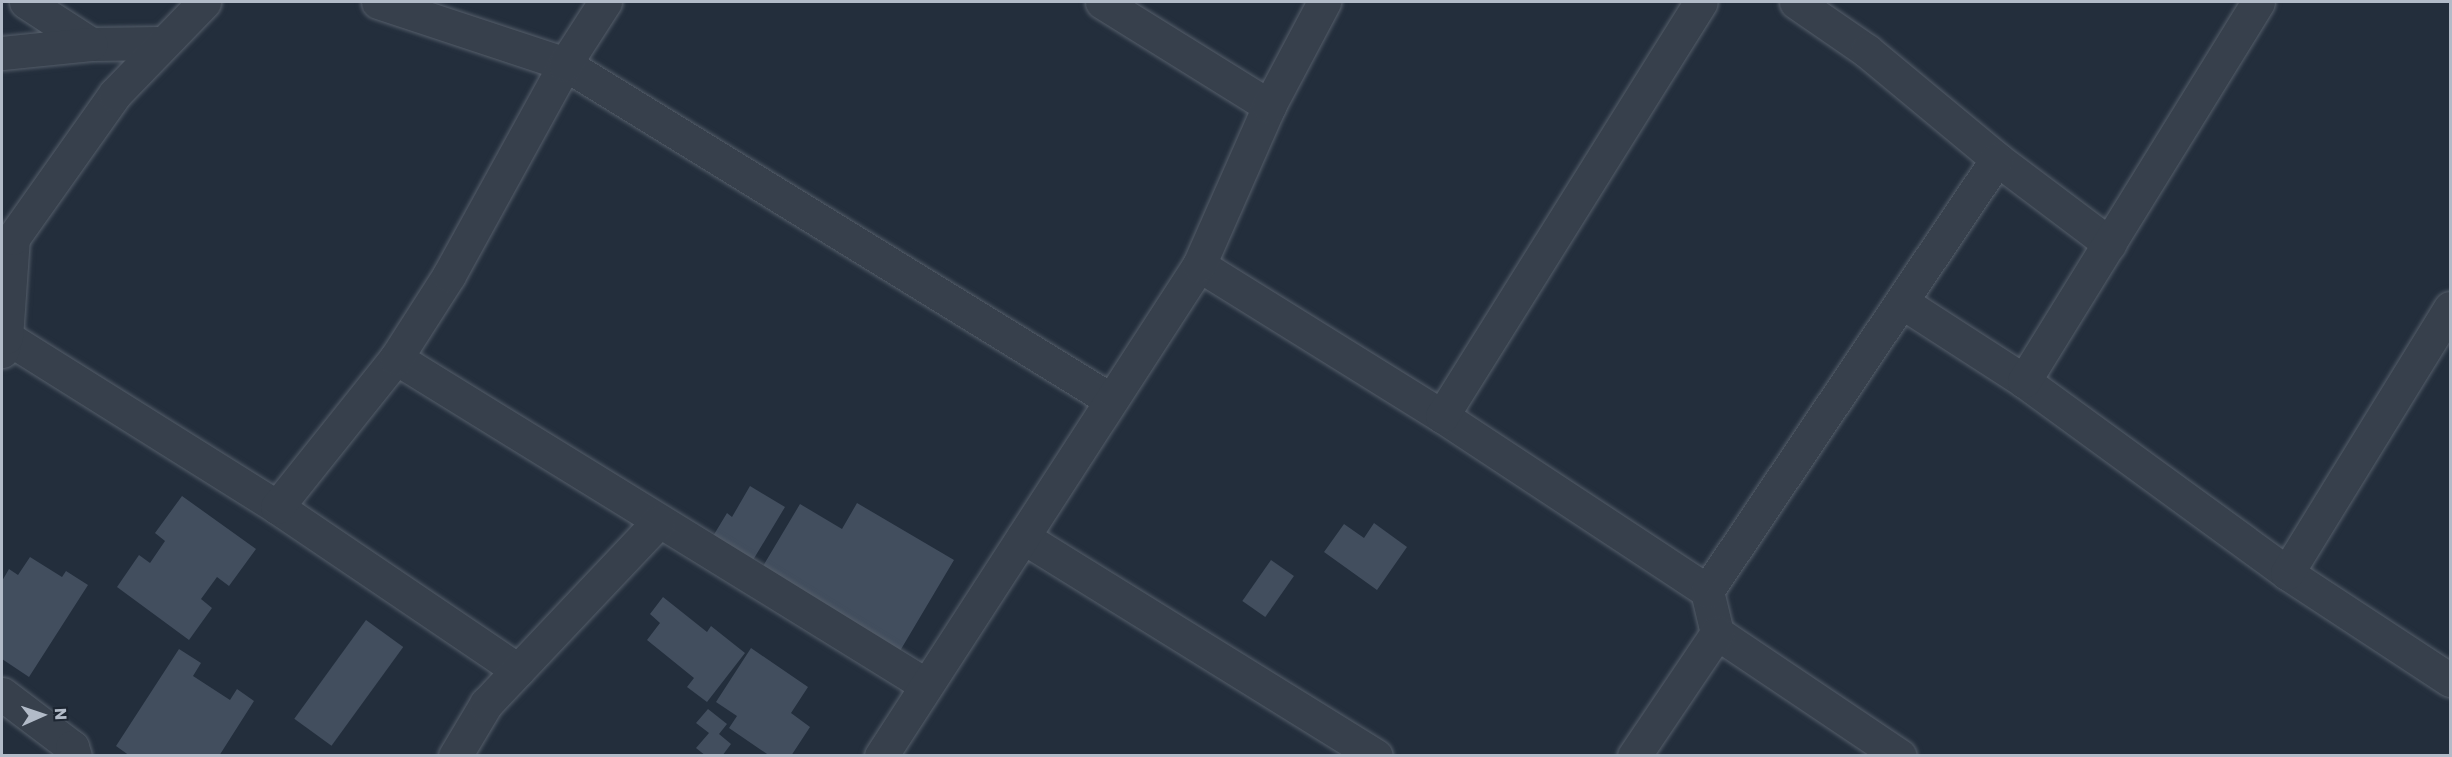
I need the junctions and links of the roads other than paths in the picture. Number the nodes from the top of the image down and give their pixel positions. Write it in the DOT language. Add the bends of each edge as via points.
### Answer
graph roads {
  1 [pos="26,2"];
  2 [pos="204,2"];
  3 [pos="378,2"];
  4 [pos="605,2"];
  5 [pos="1102,2"];
  6 [pos="1324,2"];
  7 [pos="1701,2"];
  8 [pos="1796,2"];
  9 [pos="2258,2"];
  10 [pos="161,43"];
  11 [pos="91,44"];
  12 [pos="2,53"];
  13 [pos="565,64"];
  14 [pos="1269,106"];
  15 [pos="1997,159"];
  16 [pos="7,231"];
  17 [pos="2110,244"];
  18 [pos="1199,265"];
  19 [pos="1902,303"];
  20 [pos="2451,309"];
  21 [pos="4,344"];
  22 [pos="396,358"];
  23 [pos="2024,381"];
  24 [pos="1111,400"];
  25 [pos="1442,416"];
  26 [pos="277,507"];
  27 [pos="658,522"];
  28 [pos="1023,537"];
  29 [pos="2287,573"];
  30 [pos="1707,591"];
  31 [pos="1717,633"];
  32 [pos="518,670"];
  33 [pos="2451,680"];
  34 [pos="926,686"];
  35 [pos="2,694"];
  36 [pos="75,756"];
  37 [pos="455,756"];
  38 [pos="881,756"];
  39 [pos="1376,756"];
  40 [pos="1634,756"];
  41 [pos="1900,756"];
  1 -- 11 [label="street"];
  2 -- 10 [label="street"];
  3 -- 13 [label="street"];
  4 -- 13 [label="street"];
  5 -- 14 [label="street"];
  6 -- 14 [label="street"];
  7 -- 25 [label="street"];
  8 -- 15 [label="street" via="1867,51"];
  9 -- 17 [label="street"];
  10 -- 11 [label="street"];
  10 -- 16 [label="street" via="115,94"];
  11 -- 12 [label="street"];
  13 -- 22 [label="street" via="449,276"];
  13 -- 24 [label="street"];
  14 -- 18 [label="street"];
  15 -- 17 [label="street"];
  15 -- 19 [label="street"];
  16 -- 21 [label="street"];
  17 -- 23 [label="street"];
  18 -- 24 [label="street"];
  18 -- 25 [label="street"];
  19 -- 23 [label="street"];
  19 -- 30 [label="street"];
  20 -- 29 [label="street"];
  21 -- 26 [label="street"];
  22 -- 26 [label="street"];
  22 -- 27 [label="street"];
  23 -- 29 [label="street"];
  24 -- 28 [label="street"];
  25 -- 30 [label="street"];
  26 -- 32 [label="street"];
  27 -- 32 [label="street"];
  27 -- 34 [label="street"];
  28 -- 34 [label="street"];
  28 -- 39 [label="street"];
  29 -- 33 [label="street"];
  30 -- 31 [label="street"];
  31 -- 40 [label="street"];
  31 -- 41 [label="street"];
  32 -- 37 [label="street" via="486,704"];
  34 -- 38 [label="street"];
  35 -- 36 [label="street" via="72,747"];
}
